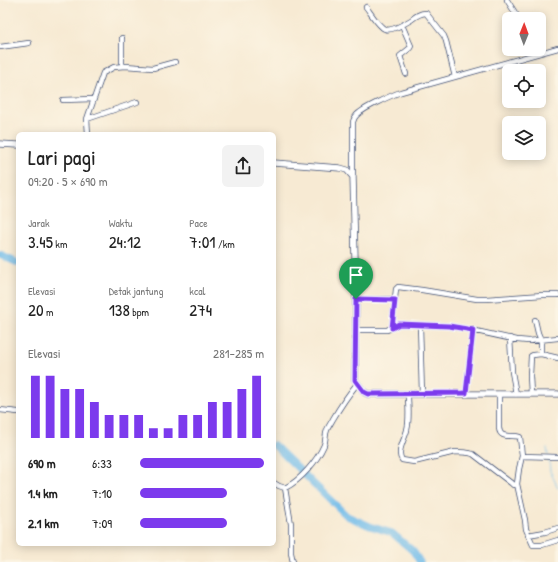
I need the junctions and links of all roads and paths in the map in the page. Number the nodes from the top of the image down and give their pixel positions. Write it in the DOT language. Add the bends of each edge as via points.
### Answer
graph roads {
  1 [pos="507,0"];
  2 [pos="366,7"];
  3 [pos="515,12"];
  4 [pos="402,25"];
  5 [pos="122,38"];
  6 [pos="29,43"];
  7 [pos="0,46"];
  8 [pos="558,48"];
  9 [pos="546,50"];
  10 [pos="518,56"];
  11 [pos="175,62"];
  12 [pos="122,66"];
  13 [pos="406,74"];
  14 [pos="455,76"];
  15 [pos="94,99"];
  16 [pos="63,100"];
  17 [pos="137,102"];
  18 [pos="87,119"];
  19 [pos="88,132"];
  20 [pos="0,144"];
  21 [pos="16,146"];
  22 [pos="276,163"];
  23 [pos="353,177"];
  24 [pos="558,294"];
  25 [pos="356,299"];
  26 [pos="395,300"];
  27 [pos="535,320"];
  28 [pos="420,325"];
  29 [pos="392,328"];
  30 [pos="355,330"];
  31 [pos="473,330"];
  32 [pos="510,338"];
  33 [pos="558,338"];
  34 [pos="541,340"];
  35 [pos="541,354"];
  36 [pos="558,358"];
  37 [pos="357,384"];
  38 [pos="466,393"];
  39 [pos="408,394"];
  40 [pos="422,394"];
  41 [pos="499,394"];
  42 [pos="516,394"];
  43 [pos="532,394"];
  44 [pos="558,394"];
  45 [pos="0,410"];
  46 [pos="16,412"];
  47 [pos="522,456"];
  48 [pos="558,457"];
  49 [pos="276,484"];
  50 [pos="517,484"];
  51 [pos="285,488"];
  52 [pos="558,528"];
  53 [pos="528,534"];
  54 [pos="558,540"];
  55 [pos="293,562"];
  1 -- 3 [label="street"];
  2 -- 4 [label="street" via="384,29 389,30"];
  4 -- 13 [label="street" via="411,46 400,56"];
  4 -- 14 [label="street" via="426,13 444,36"];
  5 -- 12 [label="street"];
  6 -- 7 [label="street"];
  8 -- 9 [label="street"];
  10 -- 14 [label="street"];
  11 -- 12 [label="street" via="153,68"];
  12 -- 15 [label="street" via="103,73"];
  14 -- 23 [label="street" via="401,92 358,113 353,122"];
  15 -- 16 [label="street"];
  15 -- 18 [label="street"];
  17 -- 18 [label="street"];
  18 -- 19 [label="street"];
  20 -- 21 [label="street"];
  22 -- 23 [label="street" via="340,168 347,170"];
  23 -- 25 [label="street"];
  24 -- 26 [label="street" via="477,299 399,287 396,289"];
  25 -- 26 [label="street"];
  25 -- 30 [label="street"];
  26 -- 29 [label="street"];
  27 -- 34 [label="street"];
  28 -- 29 [label="street" via="399,324"];
  28 -- 31 [label="street"];
  28 -- 40 [label="street"];
  29 -- 30 [label="street"];
  30 -- 37 [label="street"];
  31 -- 32 [label="street"];
  31 -- 38 [label="street"];
  32 -- 34 [label="street"];
  32 -- 42 [label="street"];
  33 -- 34 [label="street"];
  34 -- 35 [label="street"];
  35 -- 36 [label="street"];
  35 -- 43 [label="street" via="531,356"];
  37 -- 39 [label="street" via="368,394"];
  37 -- 51 [label="street" via="327,430 322,450 297,481"];
  38 -- 40 [label="street"];
  38 -- 41 [label="street"];
  39 -- 40 [label="street"];
  39 -- 50 [label="street" via="409,417 400,450 402,460 414,462 455,452 468,452 513,485"];
  41 -- 42 [label="street"];
  41 -- 47 [label="street" via="500,432 520,437"];
  42 -- 43 [label="street"];
  43 -- 44 [label="street"];
  45 -- 46 [label="street"];
  47 -- 48 [label="street"];
  47 -- 50 [label="street"];
  49 -- 51 [label="street"];
  50 -- 53 [label="street"];
  51 -- 55 [label="street" via="291,524"];
  52 -- 53 [label="street"];
  53 -- 54 [label="street" via="533,545"];
}
